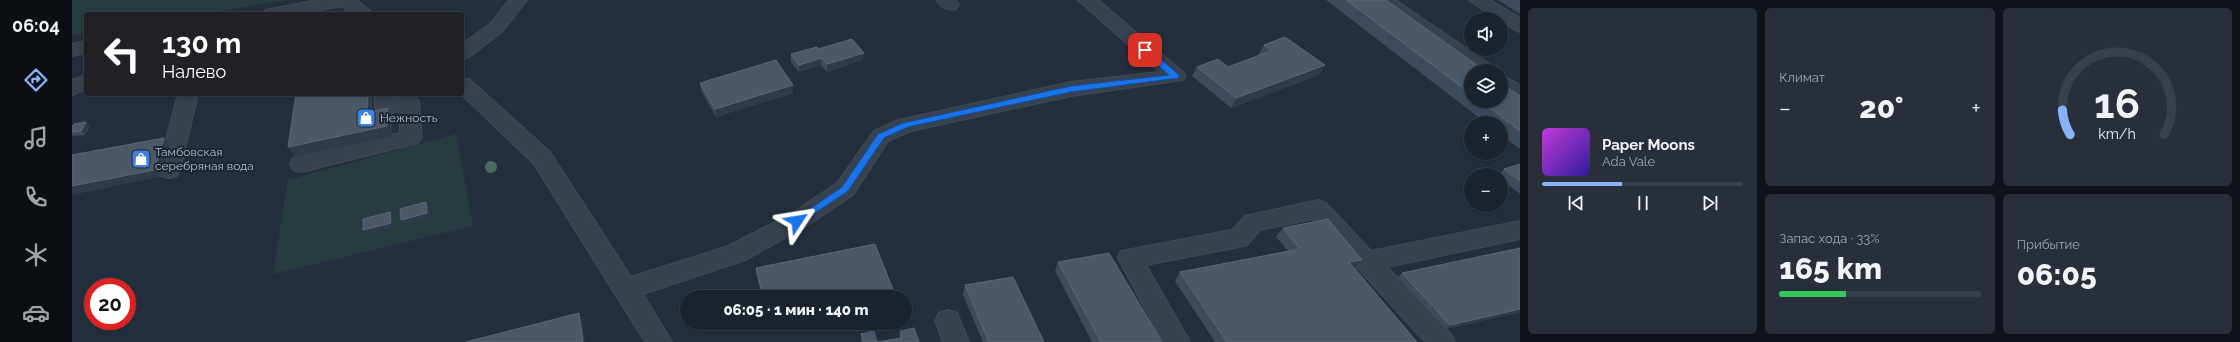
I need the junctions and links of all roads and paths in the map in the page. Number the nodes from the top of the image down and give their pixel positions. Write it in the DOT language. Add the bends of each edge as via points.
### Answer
graph roads {
  1 [pos="345,0"];
  2 [pos="518,0"];
  3 [pos="1087,0"];
  4 [pos="1383,0"];
  5 [pos="1478,0"];
  6 [pos="282,12"];
  7 [pos="362,12"];
  8 [pos="1520,26"];
  9 [pos="84,48"];
  10 [pos="72,50"];
  11 [pos="464,52"];
  12 [pos="1477,64"];
  13 [pos="84,80"];
  14 [pos="84,81"];
  15 [pos="72,82"];
  16 [pos="464,86"];
  17 [pos="1508,86"];
  18 [pos="72,88"];
  19 [pos="1520,94"];
  20 [pos="188,96"];
  21 [pos="385,96"];
  22 [pos="409,98"];
  23 [pos="301,164"];
  24 [pos="169,170"];
  25 [pos="1520,230"];
  26 [pos="1366,262"];
  27 [pos="625,290"];
  28 [pos="658,342"];
  29 [pos="1176,342"];
  30 [pos="1442,342"];
  1 -- 6 [label="lane"];
  1 -- 7 [label="lane"];
  2 -- 11 [label="lane" via="496,28"];
  3 -- 27 [label="lane" via="1176,76 1071,89 906,125 881,136 845,189 797,221 736,253"];
  4 -- 12 [label="lane"];
  5 -- 8 [label="lane"];
  9 -- 10 [label="lane"];
  13 -- 15 [label="lane"];
  14 -- 18 [label="lane"];
  16 -- 27 [label="lane" via="542,158"];
  17 -- 19 [label="lane"];
  20 -- 24 [label="lane"];
  21 -- 22 [label="lane" via="386,108"];
  22 -- 23 [label="lane" via="411,138"];
  25 -- 26 [label="lane"];
  26 -- 29 [label="lane" via="1318,209 1253,222 1239,238 1130,258"];
  26 -- 30 [label="lane"];
  27 -- 28 [label="lane"];
}
